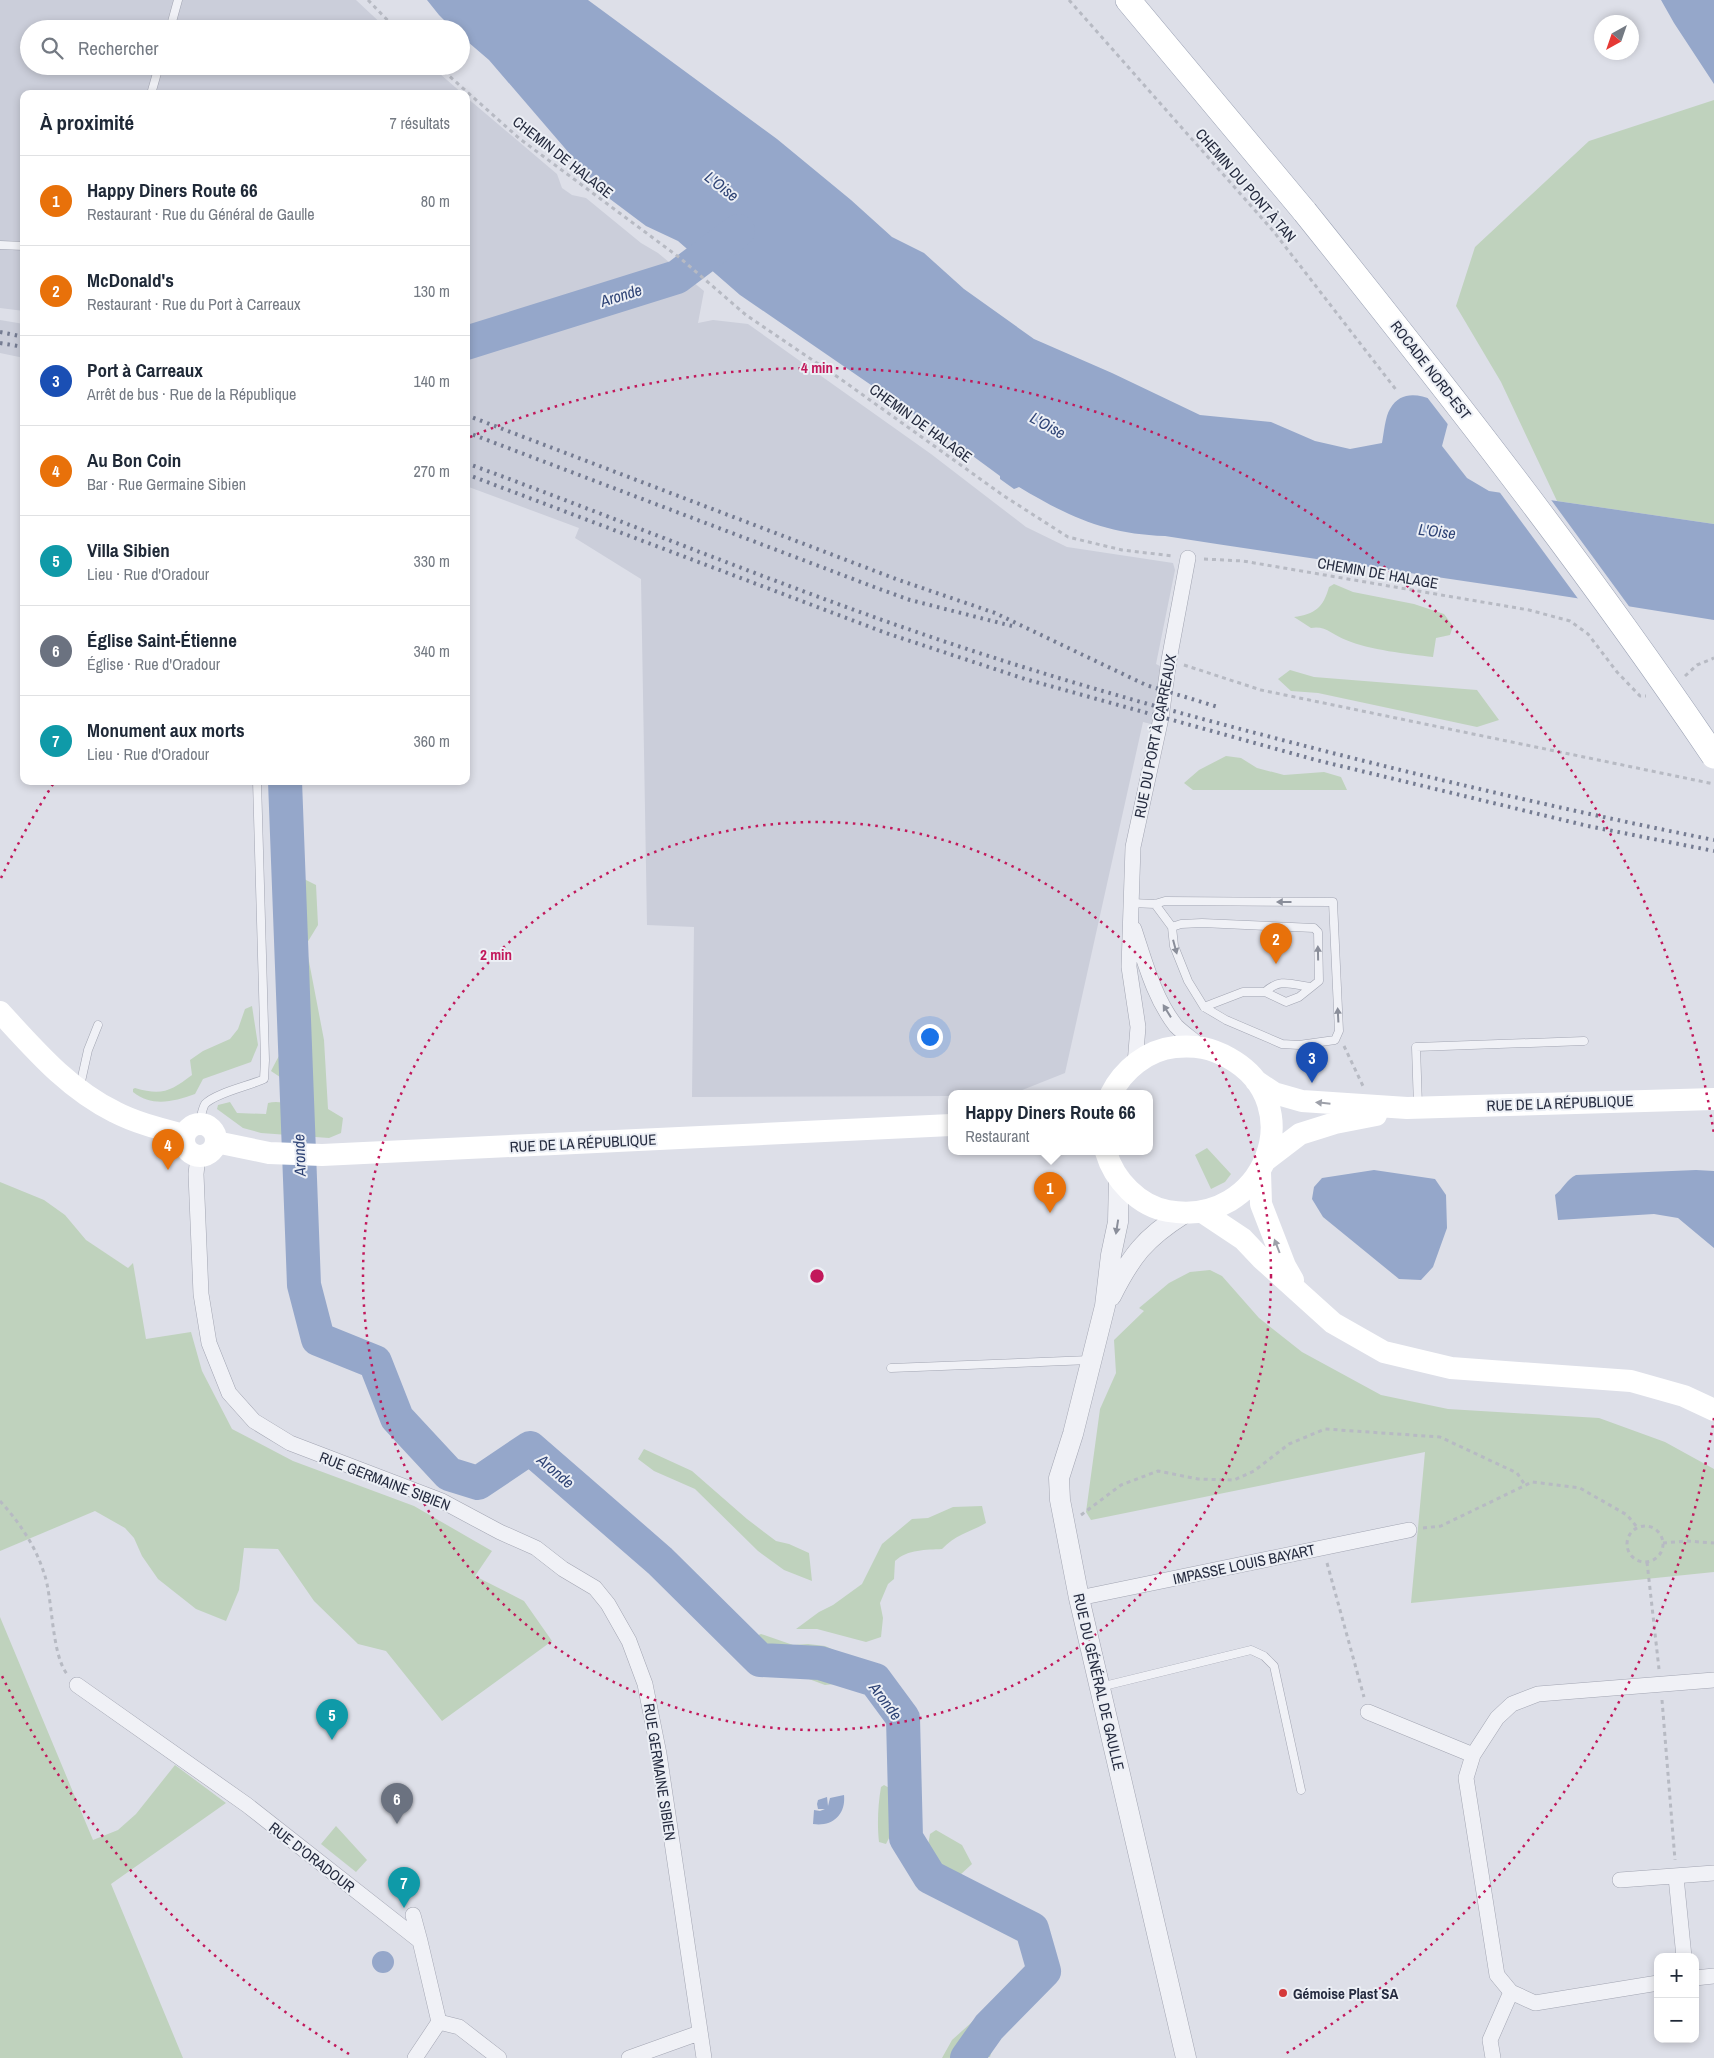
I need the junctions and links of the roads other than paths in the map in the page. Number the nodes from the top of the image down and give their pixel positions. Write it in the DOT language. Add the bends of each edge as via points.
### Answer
graph roads {
  1 [pos="178,0"];
  2 [pos="1128,0"];
  3 [pos="172,20"];
  4 [pos="157,75"];
  5 [pos="153,90"];
  6 [pos="0,245"];
  7 [pos="20,246"];
  8 [pos="1188,558"];
  9 [pos="1714,756"];
  10 [pos="256,785"];
  11 [pos="1155,904"];
  12 [pos="1130,910"];
  13 [pos="1172,927"];
  14 [pos="1310,987"];
  15 [pos="1265,992"];
  16 [pos="1204,1007"];
  17 [pos="0,1012"];
  18 [pos="98,1024"];
  19 [pos="1584,1041"];
  20 [pos="1200,1046"];
  21 [pos="1135,1064"];
  22 [pos="1256,1081"];
  23 [pos="1114,1089"];
  24 [pos="79,1091"];
  25 [pos="1714,1099"];
  26 [pos="1412,1108"];
  27 [pos="948,1126"];
  28 [pos="192,1129"];
  29 [pos="216,1142"];
  30 [pos="198,1156"];
  31 [pos="1107,1160"];
  32 [pos="1263,1166"];
  33 [pos="1193,1213"];
  34 [pos="1298,1290"];
  35 [pos="1105,1306"];
  36 [pos="1092,1360"];
  37 [pos="891,1368"];
  38 [pos="1714,1410"];
  39 [pos="1409,1530"];
  40 [pos="1079,1598"];
  41 [pos="1714,1680"];
  42 [pos="77,1685"];
  43 [pos="1100,1687"];
  44 [pos="1368,1712"];
  45 [pos="1473,1755"];
  46 [pos="1301,1790"];
  47 [pos="1714,1873"];
  48 [pos="1676,1877"];
  49 [pos="1620,1880"];
  50 [pos="413,1915"];
  51 [pos="420,1940"];
  52 [pos="1684,1953"];
  53 [pos="1714,1976"];
  54 [pos="1699,1978"];
  55 [pos="1654,1984"];
  56 [pos="1511,1992"];
  57 [pos="439,2022"];
  58 [pos="699,2033"];
  59 [pos="415,2058"];
  60 [pos="499,2058"];
  61 [pos="628,2058"];
  62 [pos="704,2058"];
  63 [pos="1186,2058"];
  64 [pos="1493,2058"];
  1 -- 3 [label="lane"];
  2 -- 9 [label="main road, ROCADE NORD-EST, bridge" via="1305,212 1461,409 1584,573"];
  4 -- 5 [label="lane"];
  6 -- 7 [label="lane"];
  8 -- 12 [label="street, RUE DU PORT À CARREAUX" via="1161,718 1133,846"];
  10 -- 28 [label="lane" via="264,1079 214,1096 204,1106"];
  11 -- 12 [label="lane"];
  11 -- 13 [label="lane"];
  16 -- 11 [label="lane, one-way" via="1282,1044 1335,1040 1339,1031 1333,902 1166,901"];
  20 -- 12 [label="street, RUE DU PORT À CARREAUX, one-way" via="1178,1028 1164,1008 1146,966"];
  12 -- 21 [label="street, RUE DU PORT À CARREAUX" via="1129,966 1138,1027"];
  14 -- 13 [label="lane, one-way" via="1319,980 1318,932 1314,928 1202,923"];
  13 -- 16 [label="lane, one-way" via="1174,946 1188,981"];
  14 -- 15 [label="lane" via="1274,984"];
  14 -- 15 [label="lane" via="1300,997 1286,1002"];
  15 -- 16 [label="lane" via="1243,992"];
  17 -- 24 [label="main road" via="53,1069"];
  18 -- 24 [label="lane" via="88,1050"];
  19 -- 26 [label="lane" via="1416,1047"];
  20 -- 21 [label="main road" via="1170,1048"];
  20 -- 22 [label="main road" via="1238,1064"];
  21 -- 23 [label="main road"];
  26 -- 22 [label="main road, RUE DE LA RÉPUBLIQUE, one-way" via="1302,1101 1274,1093"];
  22 -- 32 [label="main road" via="1271,1119 1271,1140"];
  24 -- 28 [label="main road" via="115,1113 158,1128"];
  25 -- 26 [label="main road, RUE DE LA RÉPUBLIQUE"];
  26 -- 32 [label="main road, RUE DE LA RÉPUBLIQUE" via="1335,1123 1300,1134"];
  27 -- 29 [label="main road, RUE DE LA RÉPUBLIQUE" via="322,1154 277,1153"];
  28 -- 29 [label="main road" via="205,1124 214,1131"];
  28 -- 30 [label="main road" via="186,1148"];
  29 -- 30 [label="main road" via="212,1151"];
  30 -- 58 [label="street, RUE GERMAINE SIBIEN" via="201,1294 208,1343 229,1393 254,1421 290,1443 442,1501 536,1548 596,1588 608,1604 629,1641 645,1684 659,1754"];
  31 -- 33 [label="main road" via="1128,1190 1145,1203 1163,1210"];
  31 -- 35 [label="street, RUE DU GÉNÉRAL DE GAULLE, one-way" via="1118,1222"];
  32 -- 33 [label="main road" via="1245,1191 1226,1205"];
  34 -- 32 [label="main road, one-way" via="1261,1204"];
  33 -- 34 [label="main road" via="1243,1239"];
  33 -- 35 [label="street, RUE DU GÉNÉRAL DE GAULLE" via="1161,1228 1134,1254"];
  34 -- 38 [label="main road" via="1333,1323 1384,1352 1451,1368 1631,1381 1684,1396"];
  35 -- 36 [label="street, RUE DU GÉNÉRAL DE GAULLE"];
  36 -- 37 [label="lane"];
  36 -- 40 [label="street, RUE DU GÉNÉRAL DE GAULLE" via="1059,1478 1060,1500"];
  39 -- 40 [label="street, IMPASSE LOUIS BAYART"];
  40 -- 43 [label="street, RUE DU GÉNÉRAL DE GAULLE"];
  41 -- 45 [label="street" via="1538,1694 1512,1704 1497,1718"];
  42 -- 51 [label="street, RUE D'ORADOUR" via="247,1806"];
  43 -- 46 [label="lane" via="1250,1650 1264,1656 1274,1666"];
  43 -- 63 [label="street, RUE DU GÉNÉRAL DE GAULLE"];
  44 -- 45 [label="street"];
  45 -- 56 [label="street" via="1466,1778 1497,1975"];
  47 -- 48 [label="street"];
  48 -- 49 [label="street"];
  48 -- 52 [label="street"];
  50 -- 51 [label="street"];
  51 -- 57 [label="street"];
  53 -- 54 [label="street"];
  55 -- 56 [label="street" via="1535,2003"];
  56 -- 64 [label="street" via="1490,2040"];
  57 -- 59 [label="street"];
  57 -- 60 [label="street" via="459,2027"];
  58 -- 61 [label="street"];
  58 -- 62 [label="street, RUE GERMAINE SIBIEN"];
}
